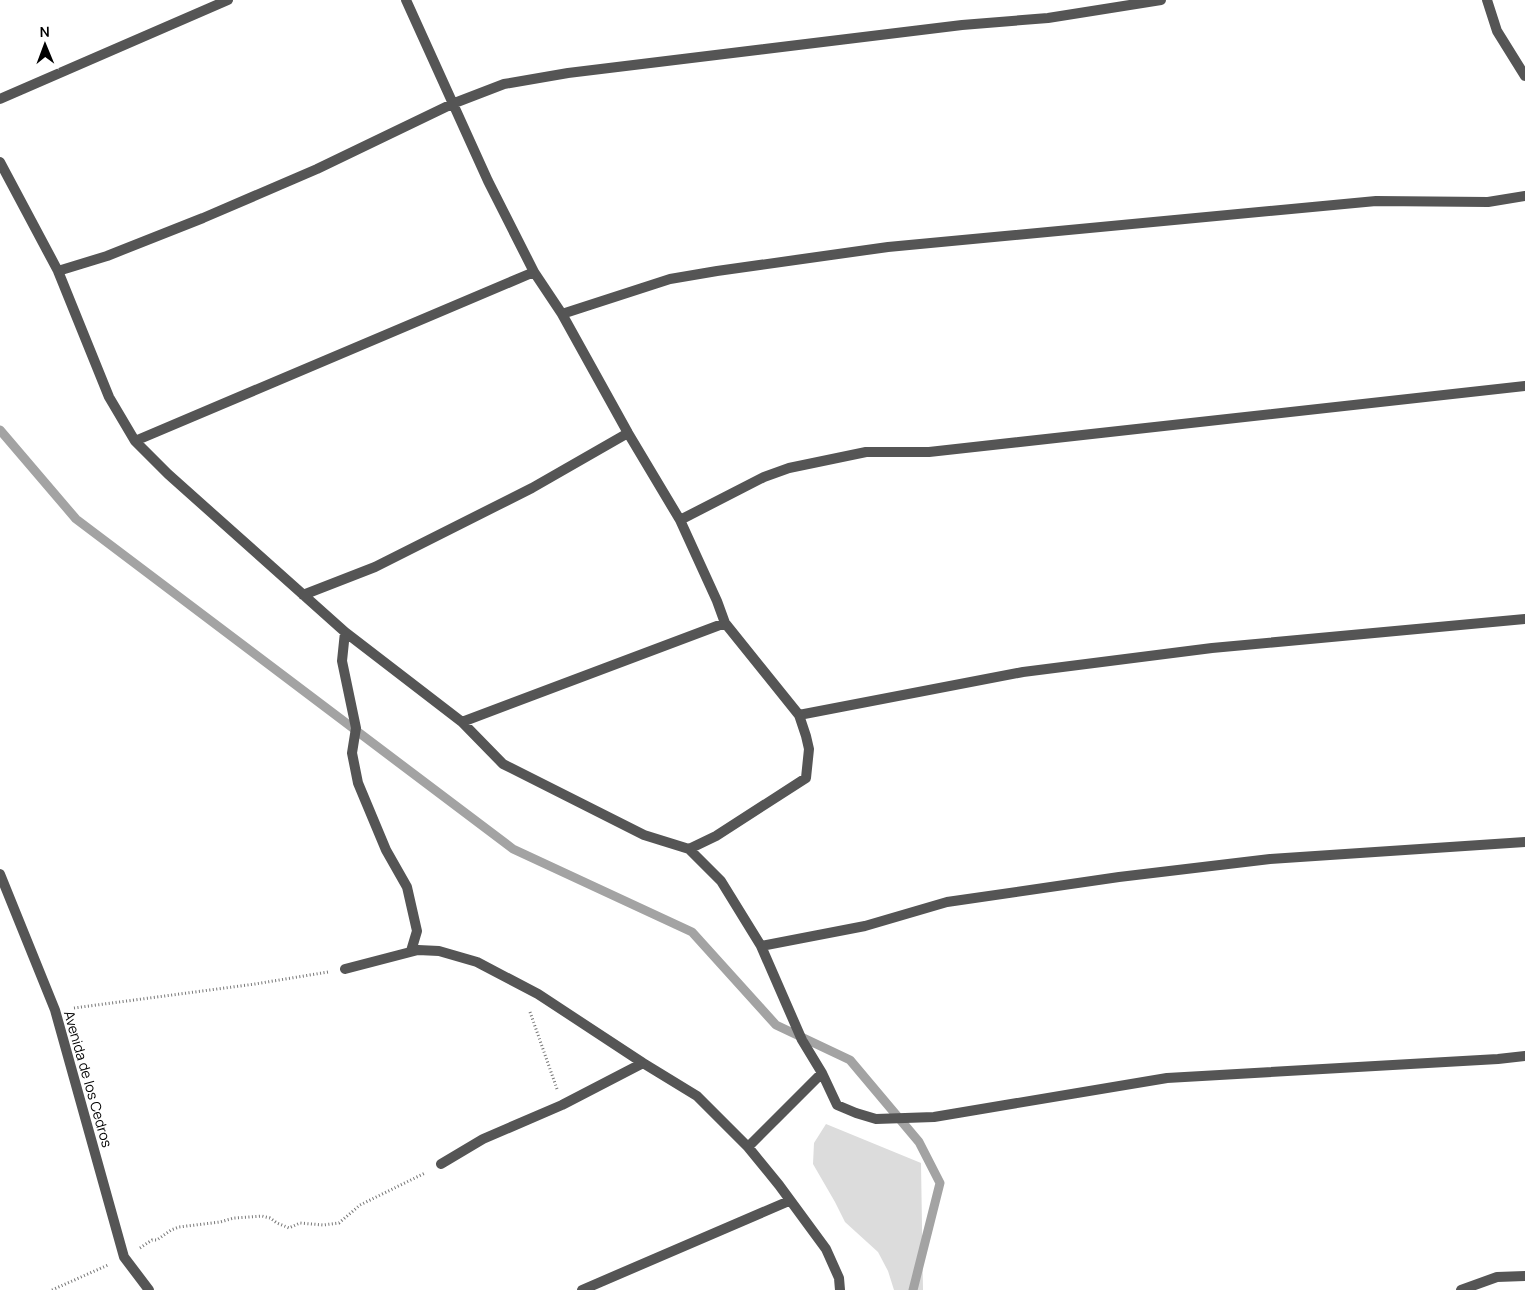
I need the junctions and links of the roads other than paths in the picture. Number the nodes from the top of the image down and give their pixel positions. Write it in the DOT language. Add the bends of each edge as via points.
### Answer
graph roads {
  1 [pos="228,0"];
  2 [pos="406,0"];
  3 [pos="1161,0"];
  4 [pos="1487,0"];
  5 [pos="1525,76"];
  6 [pos="0,99"];
  7 [pos="452,104"];
  8 [pos="0,162"];
  9 [pos="1525,196"];
  10 [pos="58,271"];
  11 [pos="534,272"];
  12 [pos="562,314"];
  13 [pos="1525,386"];
  14 [pos="628,433"];
  15 [pos="135,441"];
  16 [pos="680,520"];
  17 [pos="303,595"];
  18 [pos="1525,619"];
  19 [pos="725,623"];
  20 [pos="345,632"];
  21 [pos="800,715"];
  22 [pos="462,722"];
  23 [pos="1525,842"];
  24 [pos="689,849"];
  25 [pos="0,874"];
  26 [pos="761,946"];
  27 [pos="411,951"];
  28 [pos="345,969"];
  29 [pos="1525,1056"];
  30 [pos="644,1063"];
  31 [pos="822,1073"];
  32 [pos="748,1147"];
  33 [pos="441,1164"];
  34 [pos="789,1201"];
  35 [pos="1525,1276"];
  36 [pos="150,1290"];
  37 [pos="582,1290"];
  38 [pos="840,1290"];
  39 [pos="1461,1290"];
  1 -- 6 [label="street"];
  2 -- 7 [label="street"];
  3 -- 7 [label="street" via="1048,18 962,25 568,73 504,84"];
  4 -- 5 [label="street" via="1498,31"];
  7 -- 10 [label="street" via="317,169 203,218 108,256"];
  7 -- 11 [label="street"];
  8 -- 10 [label="street"];
  9 -- 12 [label="street" via="1488,202 1376,201 888,247 670,279"];
  10 -- 15 [label="street" via="109,397"];
  11 -- 12 [label="street"];
  11 -- 15 [label="street"];
  12 -- 14 [label="street"];
  13 -- 16 [label="street" via="929,452 866,452 764,476"];
  14 -- 16 [label="street"];
  14 -- 17 [label="street" via="532,488 384,563"];
  15 -- 17 [label="street"];
  16 -- 19 [label="street"];
  17 -- 20 [label="street"];
  18 -- 21 [label="street" via="1212,648 1023,672"];
  19 -- 21 [label="street"];
  19 -- 22 [label="street"];
  20 -- 22 [label="street"];
  20 -- 27 [label="street" via="342,661 356,728 352,753 358,783 386,850 408,887 417,931"];
  21 -- 24 [label="street" via="809,750 806,778 716,836"];
  22 -- 24 [label="street" via="504,764 644,835"];
  23 -- 26 [label="street" via="1270,859 1119,877 947,902 865,926"];
  24 -- 26 [label="street" via="721,881"];
  25 -- 36 [label="street, Avenida de los Cedros" via="55,1010 124,1257"];
  26 -- 31 [label="street" via="802,1040"];
  27 -- 28 [label="street"];
  27 -- 30 [label="street" via="431,950 477,962 538,994"];
  29 -- 31 [label="street" via="1167,1078 934,1117 898,1119 876,1119 837,1105"];
  30 -- 32 [label="street" via="697,1096"];
  30 -- 33 [label="street" via="562,1105 483,1140"];
  31 -- 32 [label="street"];
  32 -- 34 [label="street"];
  34 -- 37 [label="street"];
  34 -- 38 [label="street" via="826,1249"];
  35 -- 39 [label="street" via="1497,1277"];
}
